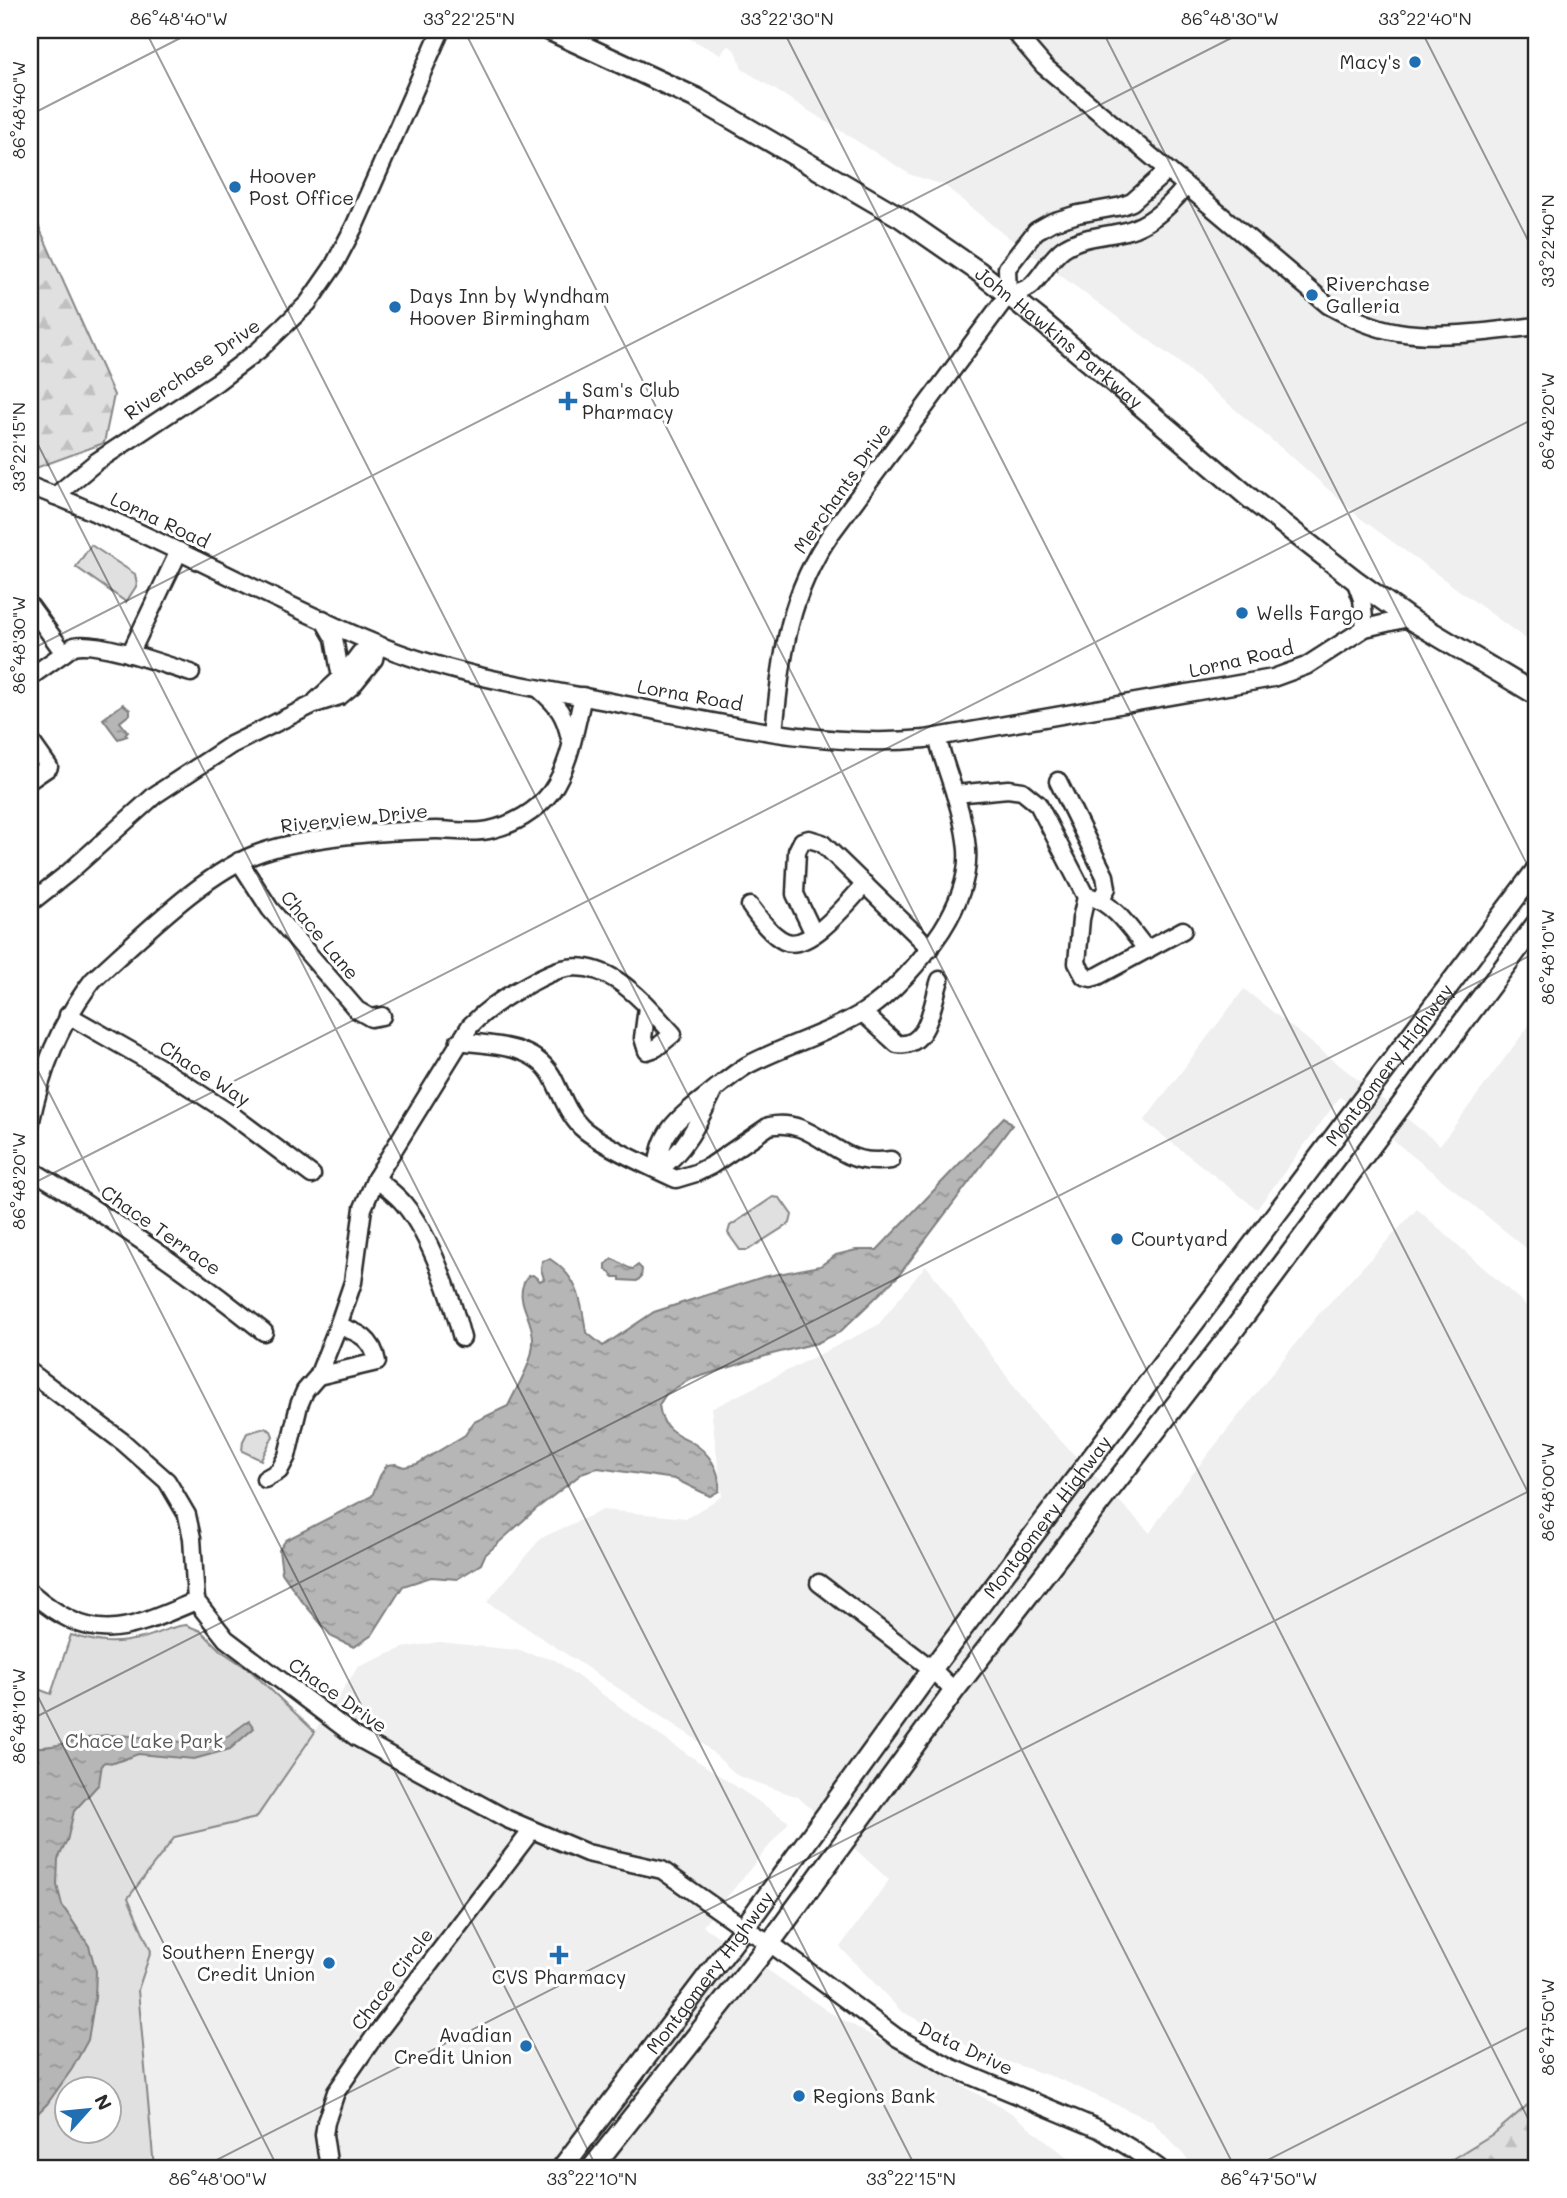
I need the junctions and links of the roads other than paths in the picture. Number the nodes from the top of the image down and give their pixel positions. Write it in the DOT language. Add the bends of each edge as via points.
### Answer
graph roads {
  1 [pos="441,30"];
  2 [pos="549,30"];
  3 [pos="1013,30"];
  4 [pos="1167,171"];
  5 [pos="1185,187"];
  6 [pos="1008,295"];
  7 [pos="1537,326"];
  8 [pos="30,486"];
  9 [pos="55,496"];
  10 [pos="179,551"];
  11 [pos="1355,580"];
  12 [pos="30,606"];
  13 [pos="1408,618"];
  14 [pos="323,619"];
  15 [pos="1366,628"];
  16 [pos="377,645"];
  17 [pos="64,653"];
  18 [pos="130,654"];
  19 [pos="191,673"];
  20 [pos="30,677"];
  21 [pos="341,678"];
  22 [pos="537,688"];
  23 [pos="1530,691"];
  24 [pos="583,696"];
  25 [pos="312,705"];
  26 [pos="1537,711"];
  27 [pos="774,732"];
  28 [pos="937,737"];
  29 [pos="30,740"];
  30 [pos="572,744"];
  31 [pos="30,780"];
  32 [pos="1058,781"];
  33 [pos="955,794"];
  34 [pos="1072,811"];
  35 [pos="1048,822"];
  36 [pos="239,861"];
  37 [pos="1537,869"];
  38 [pos="864,884"];
  39 [pos="1093,898"];
  40 [pos="30,903"];
  41 [pos="750,906"];
  42 [pos="1537,923"];
  43 [pos="1183,930"];
  44 [pos="814,934"];
  45 [pos="930,947"];
  46 [pos="1147,950"];
  47 [pos="940,980"];
  48 [pos="647,1007"];
  49 [pos="863,1013"];
  50 [pos="68,1015"];
  51 [pos="382,1016"];
  52 [pos="459,1041"];
  53 [pos="30,1125"];
  54 [pos="891,1160"];
  55 [pos="30,1169"];
  56 [pos="658,1170"];
  57 [pos="312,1175"];
  58 [pos="376,1178"];
  59 [pos="338,1326"];
  60 [pos="264,1332"];
  61 [pos="462,1338"];
  62 [pos="30,1372"];
  63 [pos="318,1376"];
  64 [pos="265,1479"];
  65 [pos="819,1583"];
  66 [pos="30,1592"];
  67 [pos="196,1601"];
  68 [pos="932,1669"];
  69 [pos="954,1691"];
  70 [pos="532,1830"];
  71 [pos="744,1928"];
  72 [pos="770,1943"];
  73 [pos="329,2168"];
  74 [pos="562,2168"];
  75 [pos="592,2168"];
  76 [pos="1158,2168"];
  1 -- 9 [label="street, Riverchase Drive" via="355,227 308,303 259,350 96,462"];
  2 -- 6 [label="main road, John Hawkins Parkway" via="708,105 900,217"];
  3 -- 4 [label="street" via="1044,66"];
  4 -- 5 [label="street"];
  4 -- 6 [label="street" via="1132,202 1078,214 1036,231 1007,268"];
  5 -- 6 [label="street" via="1145,223 1065,248 1031,286"];
  5 -- 7 [label="street" via="1328,305 1366,324 1423,334"];
  6 -- 11 [label="main road, John Hawkins Parkway"];
  6 -- 27 [label="street, Merchants Drive" via="812,565 790,618"];
  8 -- 9 [label="street, Lorna Road"];
  9 -- 10 [label="street, Lorna Road"];
  10 -- 14 [label="street, Lorna Road"];
  10 -- 18 [label="street"];
  11 -- 13 [label="main road, John Hawkins Parkway"];
  11 -- 15 [label="street"];
  12 -- 17 [label="street"];
  13 -- 15 [label="street, Lorna Road"];
  13 -- 23 [label="main road, John Hawkins Parkway"];
  14 -- 16 [label="street, Lorna Road"];
  14 -- 21 [label="street" via="334,638"];
  15 -- 28 [label="street, Lorna Road" via="1306,666 1273,678"];
  16 -- 21 [label="street" via="360,653"];
  16 -- 22 [label="street, Lorna Road" via="444,667"];
  16 -- 25 [label="street" via="374,659 352,686 340,696"];
  17 -- 18 [label="street" via="83,644"];
  17 -- 20 [label="street"];
  18 -- 19 [label="street"];
  21 -- 25 [label="street"];
  22 -- 24 [label="street, Lorna Road"];
  22 -- 30 [label="street" via="567,720"];
  23 -- 26 [label="main road"];
  24 -- 27 [label="street, Lorna Road"];
  24 -- 30 [label="street, Riverview Drive"];
  25 -- 40 [label="street" via="231,746 155,795"];
  27 -- 28 [label="street, Lorna Road" via="870,742"];
  28 -- 33 [label="street"];
  29 -- 31 [label="street" via="49,767"];
  30 -- 36 [label="street, Riverview Drive" via="551,791 525,816 504,826 475,832 404,832 288,844"];
  32 -- 34 [label="street"];
  33 -- 35 [label="street" via="1022,790 1038,804"];
  33 -- 45 [label="street" via="967,851 965,876 951,916"];
  34 -- 35 [label="street"];
  34 -- 39 [label="street" via="1105,876 1107,888"];
  35 -- 39 [label="street"];
  36 -- 50 [label="street, Riverview Drive" via="190,895 93,980"];
  36 -- 51 [label="street, Chace Lane" via="270,909 357,1010 371,1018"];
  37 -- 68 [label="main road, Montgomery Highway"];
  38 -- 44 [label="street"];
  38 -- 44 [label="street" via="822,843 802,841 797,851 795,894"];
  38 -- 45 [label="street"];
  39 -- 46 [label="street" via="1111,909"];
  39 -- 46 [label="street" via="1081,919 1077,963 1084,976 1098,976"];
  41 -- 44 [label="street" via="784,941 796,944"];
  42 -- 69 [label="main road, Montgomery Highway" via="1236,1327"];
  43 -- 46 [label="street"];
  45 -- 49 [label="street"];
  47 -- 49 [label="street" via="927,1023 911,1044 897,1044"];
  48 -- 52 [label="street" via="617,979 576,967 561,969 484,1012"];
  49 -- 56 [label="street" via="744,1067 668,1130 658,1152"];
  50 -- 53 [label="street, Riverview Drive" via="42,1074"];
  50 -- 57 [label="street, Chace Way" via="228,1112"];
  52 -- 56 [label="street" via="526,1051 551,1074 582,1128"];
  52 -- 58 [label="street"];
  54 -- 56 [label="street" via="849,1156 805,1129 780,1124 769,1126 696,1173 676,1179"];
  55 -- 60 [label="street, Chace Terrace" via="175,1263"];
  58 -- 59 [label="street" via="363,1208 354,1282"];
  58 -- 61 [label="street" via="404,1203 417,1225 438,1267"];
  59 -- 63 [label="street"];
  59 -- 63 [label="street" via="366,1338 377,1362"];
  62 -- 67 [label="street" via="123,1441 167,1481 187,1515"];
  63 -- 64 [label="street" via="299,1405 287,1456 279,1471"];
  65 -- 68 [label="street"];
  66 -- 67 [label="street" via="64,1618 99,1629 144,1623"];
  67 -- 70 [label="street, Chace Drive" via="226,1639 356,1737"];
  68 -- 69 [label="street"];
  68 -- 71 [label="main road, Montgomery Highway"];
  69 -- 72 [label="main road, Montgomery Highway"];
  70 -- 71 [label="street, Chace Drive" via="587,1853 662,1870"];
  70 -- 73 [label="street, Chace Circle" via="336,2092 324,2136"];
  71 -- 72 [label="street, Data Drive"];
  71 -- 74 [label="main road, Montgomery Highway"];
  72 -- 75 [label="main road, Montgomery Highway"];
  72 -- 76 [label="street, Data Drive" via="896,2038 951,2068 1099,2129"];
}
